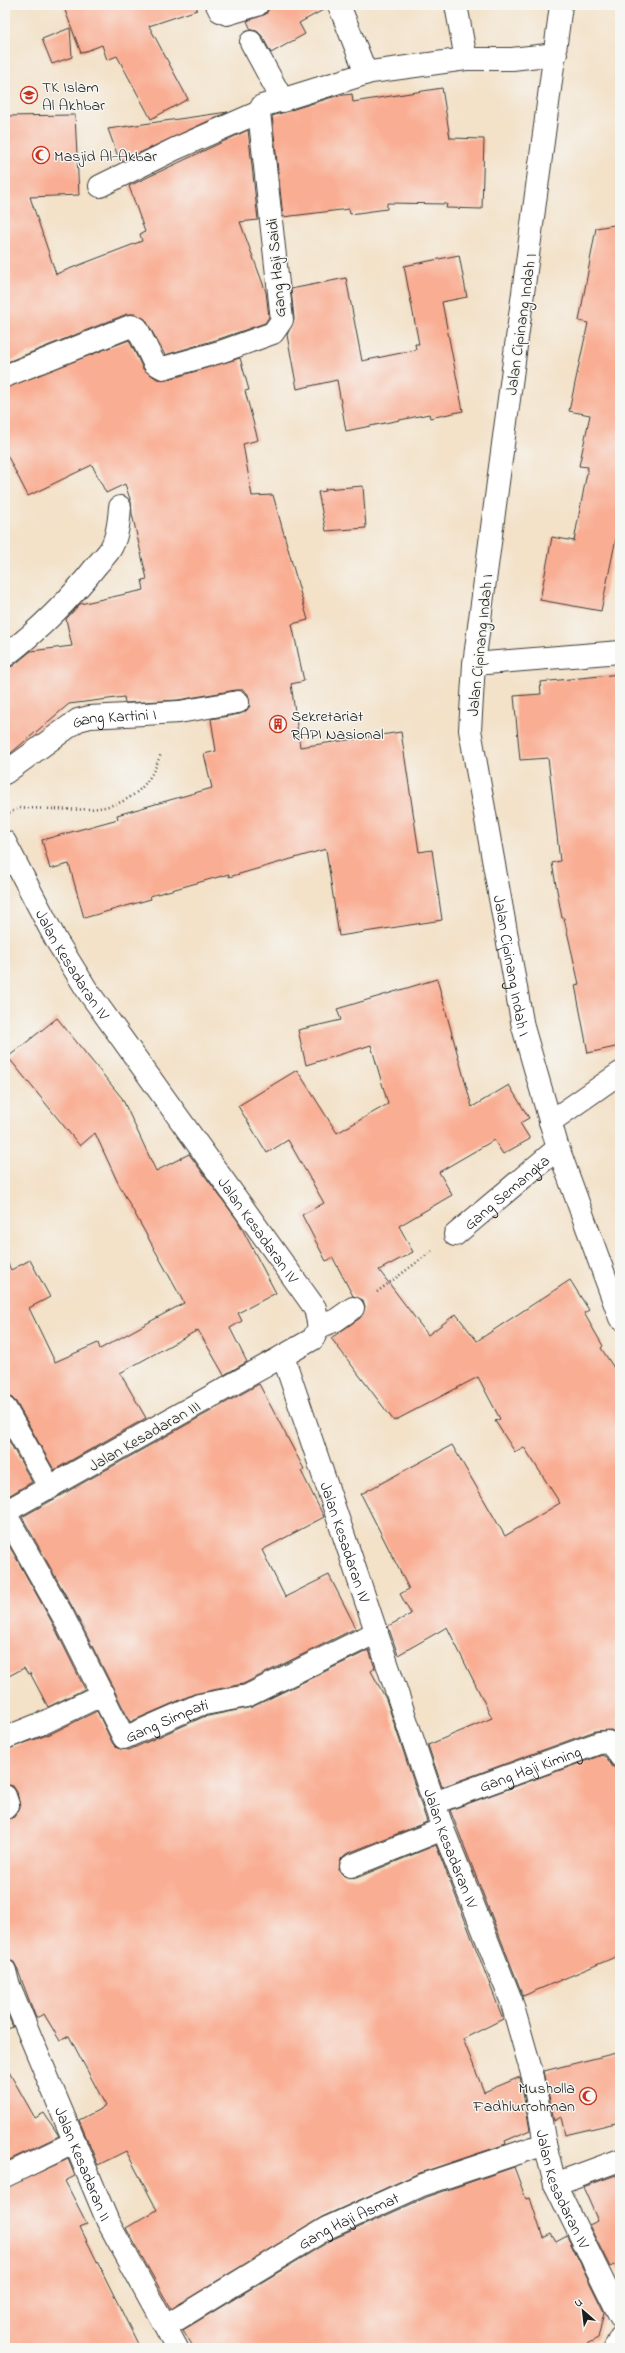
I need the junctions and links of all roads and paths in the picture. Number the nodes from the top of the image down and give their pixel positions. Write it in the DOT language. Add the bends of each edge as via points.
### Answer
graph roads {
  1 [pos="217,5"];
  2 [pos="257,5"];
  3 [pos="339,5"];
  4 [pos="456,5"];
  5 [pos="561,5"];
  6 [pos="251,42"];
  7 [pos="556,54"];
  8 [pos="466,59"];
  9 [pos="366,73"];
  10 [pos="283,100"];
  11 [pos="259,112"];
  12 [pos="100,186"];
  13 [pos="5,376"];
  14 [pos="120,507"];
  15 [pos="620,652"];
  16 [pos="5,656"];
  17 [pos="474,664"];
  18 [pos="238,702"];
  19 [pos="161,753"];
  20 [pos="5,773"];
  21 [pos="5,815"];
  22 [pos="5,842"];
  23 [pos="620,1073"];
  24 [pos="550,1122"];
  25 [pos="558,1148"];
  26 [pos="455,1235"];
  27 [pos="353,1308"];
  28 [pos="620,1318"];
  29 [pos="319,1327"];
  30 [pos="283,1356"];
  31 [pos="5,1408"];
  32 [pos="50,1488"];
  33 [pos="5,1512"];
  34 [pos="377,1632"];
  35 [pos="103,1694"];
  36 [pos="5,1738"];
  37 [pos="620,1756"];
  38 [pos="5,1796"];
  39 [pos="434,1803"];
  40 [pos="5,1808"];
  41 [pos="443,1829"];
  42 [pos="352,1866"];
  43 [pos="5,1971"];
  44 [pos="74,2142"];
  45 [pos="545,2144"];
  46 [pos="620,2160"];
  47 [pos="5,2176"];
  48 [pos="555,2184"];
  49 [pos="620,2316"];
  50 [pos="166,2326"];
  51 [pos="620,2338"];
  52 [pos="178,2348"];
  53 [pos="615,2348"];
  1 -- 2 [label="street" via="220,11 227,14"];
  3 -- 9 [label="street"];
  4 -- 8 [label="street"];
  5 -- 7 [label="street, Jalan Cipinang Indah I"];
  6 -- 10 [label="street"];
  7 -- 8 [label="street" via="512,59"];
  7 -- 17 [label="street, Jalan Cipinang Indah I"];
  8 -- 9 [label="street"];
  9 -- 10 [label="street"];
  10 -- 11 [label="street" via="262,106"];
  11 -- 12 [label="street"];
  11 -- 13 [label="street, Gang Haji Saidi" via="282,320 273,333 163,368 154,363 137,328 131,326"];
  14 -- 16 [label="street" via="118,532 112,547 88,577 24,642"];
  15 -- 17 [label="street"];
  17 -- 24 [label="street, Jalan Cipinang Indah I" via="470,730 523,1027"];
  18 -- 20 [label="street, Gang Kartini I" via="179,712 90,717 78,720"];
  19 -- 21 [label="path" via="155,771 145,786 127,801 96,809 19,808"];
  22 -- 29 [label="street, Jalan Kesadaran IV" via="56,940 87,990 315,1308"];
  23 -- 24 [label="street"];
  24 -- 25 [label="street, Jalan Cipinang Indah I"];
  25 -- 26 [label="street, Gang Semangka"];
  25 -- 28 [label="street, Jalan Cipinang Indah I"];
  26 -- 27 [label="path"];
  27 -- 29 [label="street" via="336,1320"];
  29 -- 30 [label="street" via="313,1338"];
  30 -- 32 [label="street, Jalan Kesadaran III"];
  30 -- 34 [label="street, Jalan Kesadaran IV"];
  31 -- 32 [label="street"];
  32 -- 33 [label="street, Jalan Kesadaran III"];
  33 -- 35 [label="street, Gang Simpati"];
  34 -- 35 [label="street, Gang Simpati" via="247,1696 199,1705 124,1738"];
  34 -- 39 [label="street, Jalan Kesadaran IV"];
  35 -- 36 [label="street"];
  37 -- 39 [label="street, Gang Haji Kiming" via="616,1748 608,1742 599,1743"];
  38 -- 40 [label="street" via="8,1805"];
  39 -- 41 [label="street, Jalan Kesadaran IV"];
  41 -- 42 [label="street"];
  41 -- 45 [label="street, Jalan Kesadaran IV" via="511,2000 533,2077"];
  43 -- 44 [label="street, Jalan Kesadaran II" via="8,1984"];
  44 -- 47 [label="street"];
  44 -- 50 [label="street, Jalan Kesadaran II" via="108,2222"];
  45 -- 48 [label="street, Jalan Kesadaran IV"];
  45 -- 50 [label="street, Gang Haji Asmat" via="422,2185 328,2228"];
  46 -- 48 [label="street"];
  48 -- 49 [label="street, Jalan Kesadaran IV"];
  50 -- 52 [label="street, Jalan Kesadaran II"];
  51 -- 53 [label="street"];
}
